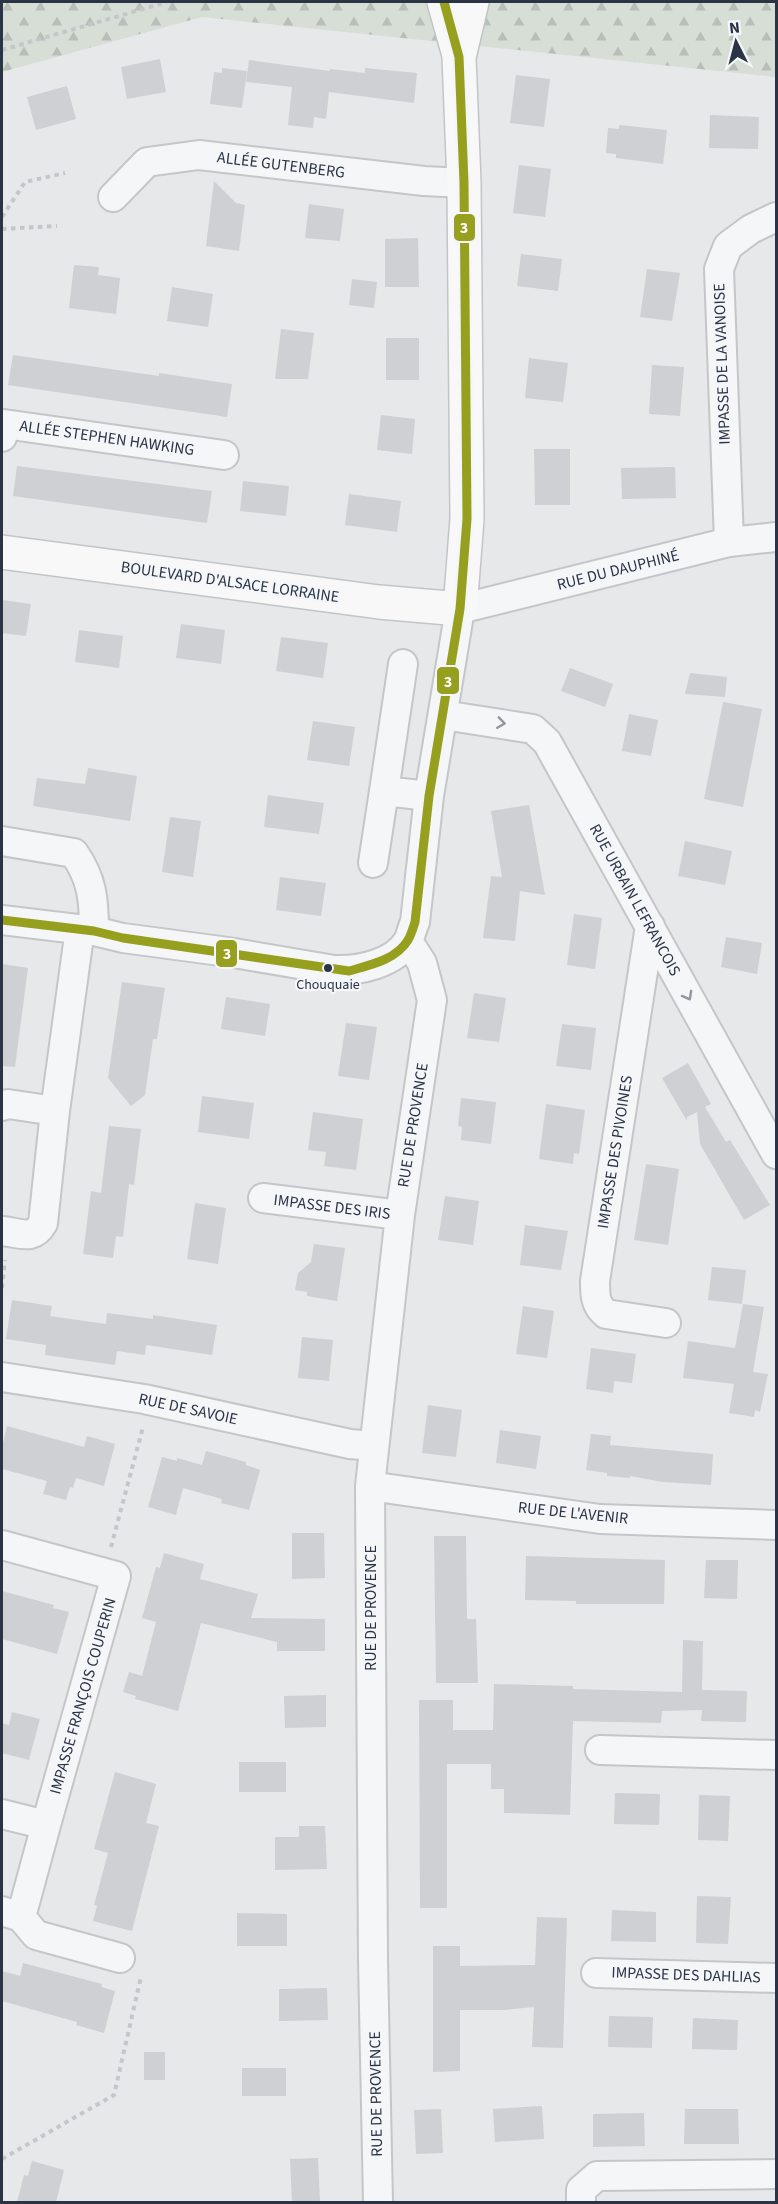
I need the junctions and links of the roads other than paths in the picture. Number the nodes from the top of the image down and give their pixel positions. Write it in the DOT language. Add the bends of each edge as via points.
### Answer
graph roads {
  1 [pos="444,2"];
  2 [pos="472,2"];
  3 [pos="459,57"];
  4 [pos="464,183"];
  5 [pos="113,197"];
  6 [pos="777,217"];
  7 [pos="2,437"];
  8 [pos="224,455"];
  9 [pos="777,537"];
  10 [pos="729,542"];
  11 [pos="2,552"];
  12 [pos="460,609"];
  13 [pos="403,664"];
  14 [pos="443,715"];
  15 [pos="384,791"];
  16 [pos="429,796"];
  17 [pos="2,841"];
  18 [pos="373,863"];
  19 [pos="2,920"];
  20 [pos="650,926"];
  21 [pos="87,930"];
  22 [pos="408,941"];
  23 [pos="2,1106"];
  24 [pos="55,1111"];
  25 [pos="766,1112"];
  26 [pos="777,1154"];
  27 [pos="263,1198"];
  28 [pos="400,1215"];
  29 [pos="2,1232"];
  30 [pos="666,1323"];
  31 [pos="2,1377"];
  32 [pos="373,1446"];
  33 [pos="370,1486"];
  34 [pos="777,1525"];
  35 [pos="2,1545"];
  36 [pos="600,1750"];
  37 [pos="777,1755"];
  38 [pos="2,1814"];
  39 [pos="46,1826"];
  40 [pos="11,1914"];
  41 [pos="120,1958"];
  42 [pos="596,1972"];
  43 [pos="777,1978"];
  44 [pos="777,2174"];
  45 [pos="378,2202"];
  46 [pos="581,2202"];
  1 -- 3 [label="main road"];
  2 -- 3 [label="main road"];
  3 -- 4 [label="main road"];
  4 -- 5 [label="street, ALLÉE GUTENBERG" via="199,155 147,162"];
  4 -- 12 [label="main road" via="467,519"];
  6 -- 10 [label="street, IMPASSE DE LA VANOISE" via="728,246 719,269"];
  7 -- 8 [label="street, ALLÉE STEPHEN HAWKING" via="4,423"];
  9 -- 10 [label="street, RUE DU DAUPHINÉ"];
  10 -- 12 [label="street, RUE DU DAUPHINÉ"];
  11 -- 12 [label="main road, BOULEVARD D'ALSACE LORRAINE"];
  12 -- 14 [label="street"];
  13 -- 15 [label="street"];
  14 -- 16 [label="street"];
  14 -- 20 [label="street, RUE URBAIN LEFRANCOIS, one-way" via="533,729 547,742"];
  15 -- 16 [label="street"];
  15 -- 18 [label="street"];
  16 -- 22 [label="street" via="419,900"];
  17 -- 21 [label="street" via="74,853 86,870 94,901"];
  19 -- 21 [label="street"];
  20 -- 25 [label="street, RUE URBAIN LEFRANCOIS, one-way"];
  20 -- 30 [label="street, IMPASSE DES PIVOINES" via="595,1297 599,1309 606,1314"];
  21 -- 22 [label="street" via="349,971 378,963"];
  21 -- 24 [label="street"];
  22 -- 28 [label="street, RUE DE PROVENCE" via="422,963 432,1000"];
  23 -- 24 [label="street"];
  24 -- 29 [label="street" via="43,1223 33,1235"];
  25 -- 26 [label="street, RUE URBAIN LEFRANCOIS"];
  27 -- 28 [label="street, IMPASSE DES IRIS"];
  28 -- 32 [label="street, RUE DE PROVENCE"];
  31 -- 32 [label="street, RUE DE SAVOIE" via="150,1400"];
  32 -- 33 [label="street, RUE DE PROVENCE"];
  33 -- 34 [label="street, RUE DE L'AVENIR" via="600,1519"];
  33 -- 45 [label="street, RUE DE PROVENCE"];
  35 -- 39 [label="street, IMPASSE FRANÇOIS COUPERIN" via="116,1576"];
  36 -- 37 [label="street"];
  38 -- 39 [label="street"];
  39 -- 40 [label="street"];
  40 -- 41 [label="street" via="36,1935"];
  42 -- 43 [label="street, IMPASSE DES DAHLIAS"];
  44 -- 46 [label="street" via="597,2176 581,2190"];
}
